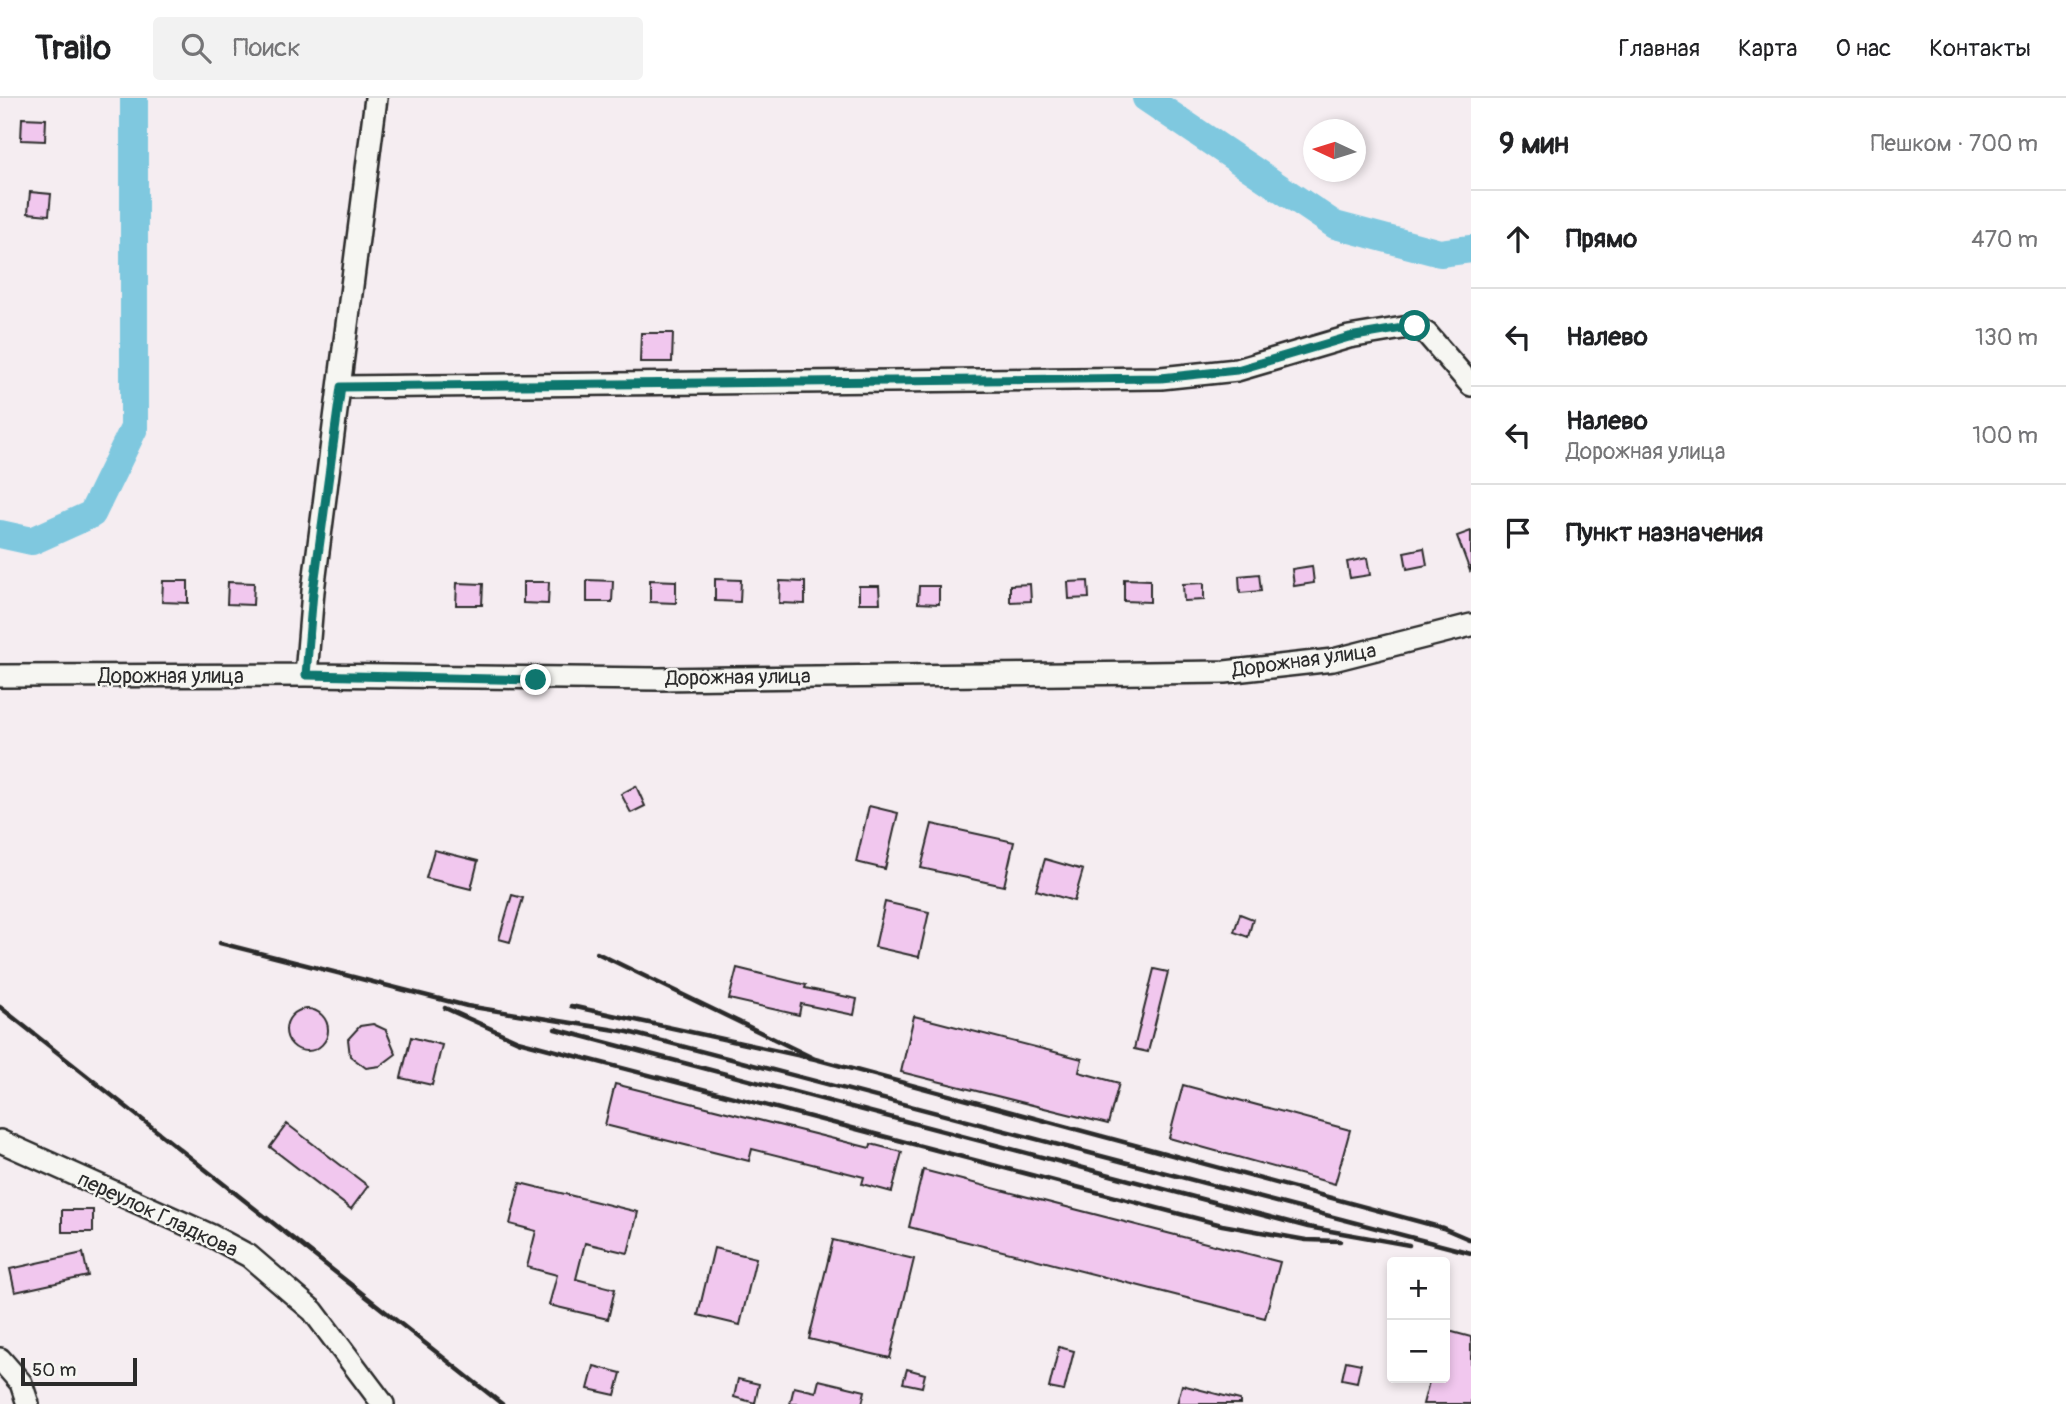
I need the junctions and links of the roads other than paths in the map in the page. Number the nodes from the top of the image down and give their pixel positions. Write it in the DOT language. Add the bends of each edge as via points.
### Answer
graph roads {
  1 [pos="376,98"];
  2 [pos="1471,384"];
  3 [pos="341,387"];
  4 [pos="1471,625"];
  5 [pos="306,675"];
  6 [pos="0,676"];
  7 [pos="0,1142"];
  8 [pos="0,1359"];
  9 [pos="28,1404"];
  10 [pos="383,1404"];
  1 -- 3 [label="street"];
  2 -- 3 [label="street" via="1415,326 1349,337 1237,370 1161,378"];
  3 -- 5 [label="street"];
  4 -- 5 [label="street, Дорожная улица" via="1333,660 1225,672 617,679"];
  5 -- 6 [label="street, Дорожная улица"];
  7 -- 10 [label="street, переулок Гладкова" via="248,1256 313,1311"];
  8 -- 9 [label="street" via="21,1383"];
}
